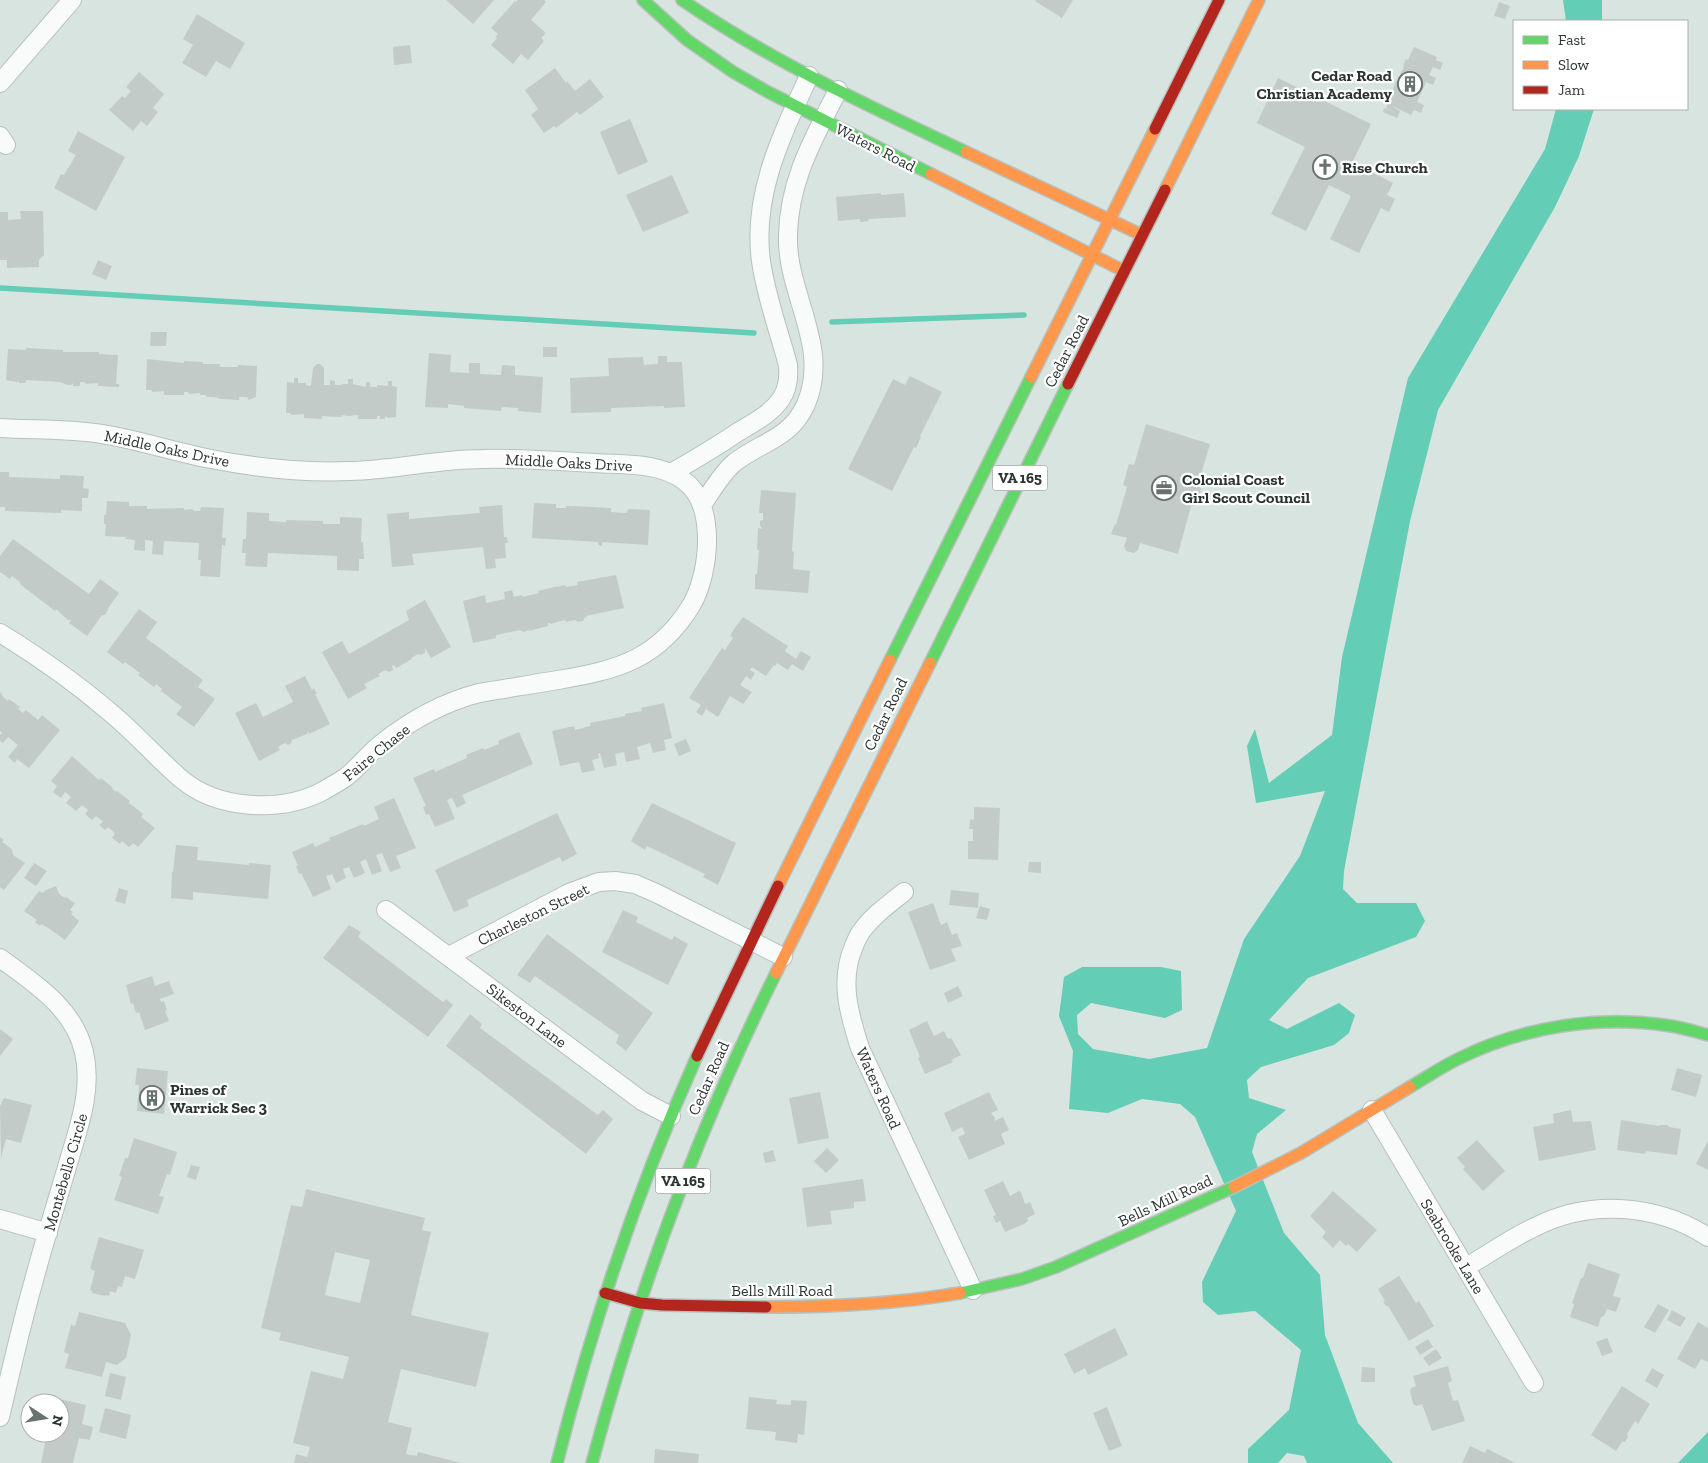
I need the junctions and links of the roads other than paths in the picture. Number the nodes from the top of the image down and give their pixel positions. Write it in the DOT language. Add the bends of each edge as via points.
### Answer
graph roads {
  1 [pos="72,0"];
  2 [pos="643,0"];
  3 [pos="682,0"];
  4 [pos="1219,0"];
  5 [pos="1259,0"];
  6 [pos="809,76"];
  7 [pos="0,84"];
  8 [pos="838,90"];
  9 [pos="796,106"];
  10 [pos="823,120"];
  11 [pos="1109,220"];
  12 [pos="1142,235"];
  13 [pos="1092,255"];
  14 [pos="1124,271"];
  15 [pos="0,428"];
  16 [pos="671,473"];
  17 [pos="702,505"];
  18 [pos="0,633"];
  19 [pos="904,892"];
  20 [pos="386,910"];
  21 [pos="751,941"];
  22 [pos="449,956"];
  23 [pos="783,957"];
  24 [pos="0,958"];
  25 [pos="1708,1035"];
  26 [pos="1372,1110"];
  27 [pos="671,1116"];
  28 [pos="0,1219"];
  29 [pos="48,1233"];
  30 [pos="1708,1237"];
  31 [pos="1466,1268"];
  32 [pos="973,1290"];
  33 [pos="605,1293"];
  34 [pos="640,1303"];
  35 [pos="1534,1383"];
  36 [pos="0,1417"];
  37 [pos="557,1463"];
  38 [pos="592,1463"];
  1 -- 7 [label="street"];
  2 -- 9 [label="main road, Waters Road" via="672,29 712,60"];
  3 -- 6 [label="main road, Waters Road" via="748,44"];
  4 -- 11 [label="main road, Cedar Road / VA 165"];
  5 -- 12 [label="main road, Cedar Road / VA 165"];
  6 -- 8 [label="main road, Waters Road"];
  6 -- 9 [label="street"];
  8 -- 10 [label="street"];
  8 -- 11 [label="main road, Waters Road"];
  9 -- 10 [label="main road, Waters Road"];
  9 -- 16 [label="street" via="768,173 758,234 766,287 788,365 787,387 782,398 763,416"];
  10 -- 13 [label="main road, Waters Road"];
  10 -- 17 [label="street" via="801,165 789,215 793,276 815,362 810,392 800,416 792,425 770,443 728,468"];
  11 -- 12 [label="main road, Waters Road"];
  11 -- 13 [label="main road, Cedar Road / VA 165"];
  12 -- 14 [label="main road, Cedar Road / VA 165"];
  13 -- 14 [label="main road, Waters Road"];
  13 -- 21 [label="main road, Cedar Road / VA 165"];
  14 -- 23 [label="main road, Cedar Road / VA 165"];
  15 -- 16 [label="street, Middle Oaks Drive" via="97,433 210,459 304,471 351,471 481,458 644,466"];
  16 -- 17 [label="street, Faire Chase" via="685,481"];
  17 -- 18 [label="street, Faire Chase" via="707,524 704,570 694,601 677,625 651,650 635,660 596,674 461,698 410,723 334,785 305,798 272,805 254,806 198,790 181,779 112,714 69,679"];
  19 -- 32 [label="street, Waters Road" via="860,933 846,974 846,994 860,1048"];
  20 -- 22 [label="street, Sikeston Lane"];
  21 -- 22 [label="street, Charleston Street" via="643,887 615,881 599,882 570,893"];
  21 -- 23 [label="street, Charleston Street"];
  21 -- 27 [label="main road, Cedar Road / VA 165"];
  22 -- 27 [label="street, Sikeston Lane" via="642,1101"];
  23 -- 34 [label="main road, Cedar Road / VA 165" via="705,1126"];
  24 -- 29 [label="street, Montebello Circle" via="59,1005 74,1026 84,1050 87,1074 84,1109"];
  25 -- 26 [label="main road, Bells Mill Road" via="1670,1026 1620,1022 1587,1022 1524,1034 1459,1058"];
  26 -- 31 [label="street, Seabrooke Lane"];
  26 -- 32 [label="main road, Bells Mill Road" via="1325,1139 1220,1194 1061,1265 1022,1279"];
  27 -- 33 [label="main road, Cedar Road / VA 165"];
  28 -- 29 [label="street"];
  29 -- 36 [label="street, Montebello Circle"];
  30 -- 31 [label="street" via="1681,1222 1655,1214 1627,1208 1597,1210 1569,1214 1537,1226"];
  31 -- 35 [label="street, Seabrooke Lane"];
  32 -- 34 [label="main road, Bells Mill Road" via="853,1306"];
  33 -- 34 [label="main road, Bells Mill Road"];
  33 -- 37 [label="main road, Cedar Road / VA 165"];
  34 -- 38 [label="main road, Cedar Road / VA 165"];
}
